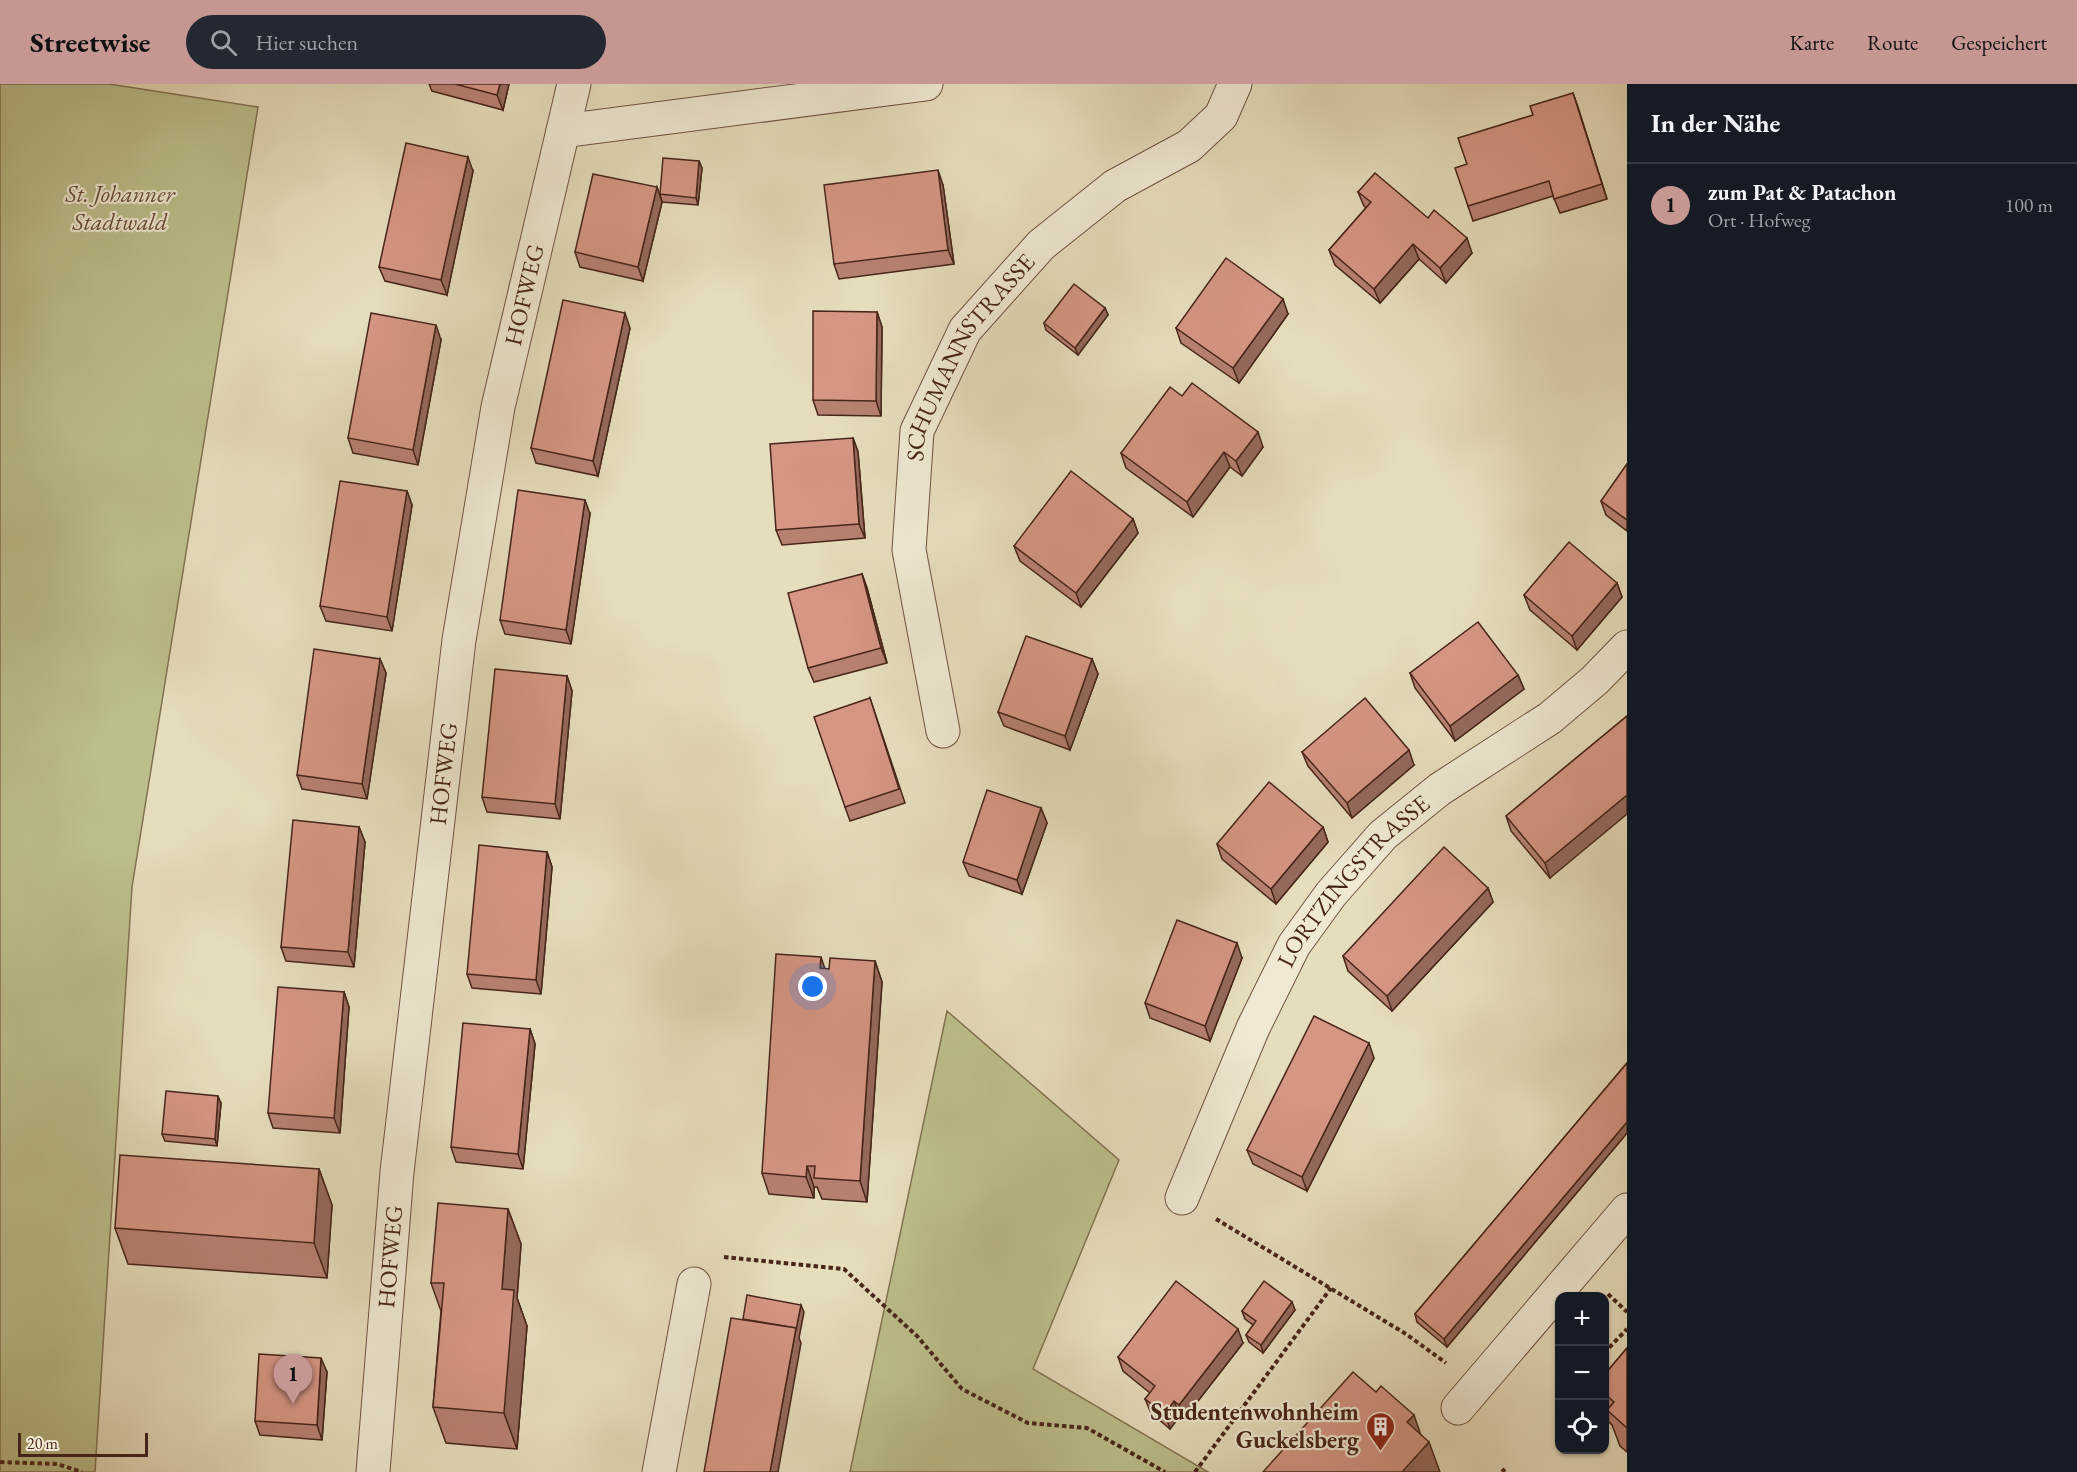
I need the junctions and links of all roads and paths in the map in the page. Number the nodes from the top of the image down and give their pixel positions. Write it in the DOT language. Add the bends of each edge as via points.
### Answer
graph roads {
  1 [pos="574,84"];
  2 [pos="926,84"];
  3 [pos="1235,84"];
  4 [pos="562,131"];
  5 [pos="1627,646"];
  6 [pos="943,731"];
  7 [pos="1182,1198"];
  8 [pos="1627,1210"];
  9 [pos="719,1256"];
  10 [pos="694,1284"];
  11 [pos="1331,1288"];
  12 [pos="1627,1329"];
  13 [pos="1609,1349"];
  14 [pos="1467,1398"];
  15 [pos="0,1462"];
  16 [pos="82,1472"];
  17 [pos="373,1472"];
  18 [pos="659,1472"];
  19 [pos="1165,1472"];
  20 [pos="1195,1472"];
  1 -- 4 [label="street, HOFWEG"];
  2 -- 4 [label="street"];
  3 -- 6 [label="street, SCHUMANNSTRASSE" via="1221,116 1189,146 1115,186 1041,245 965,330 917,431 909,550"];
  4 -- 17 [label="street, HOFWEG" via="498,407 459,640 397,1172"];
  5 -- 7 [label="street, LORTZINGSTRASSE" via="1550,718 1440,789 1383,835 1331,894 1294,945 1252,1028"];
  7 -- 11 [label="path"];
  8 -- 14 [label="street"];
  9 -- 19 [label="path" via="844,1269 917,1336 962,1389 1028,1423 1087,1428"];
  10 -- 18 [label="street"];
  11 -- 14 [label="path" via="1406,1334"];
  11 -- 20 [label="path"];
  12 -- 13 [label="path"];
  15 -- 16 [label="path" via="57,1464"];
}
